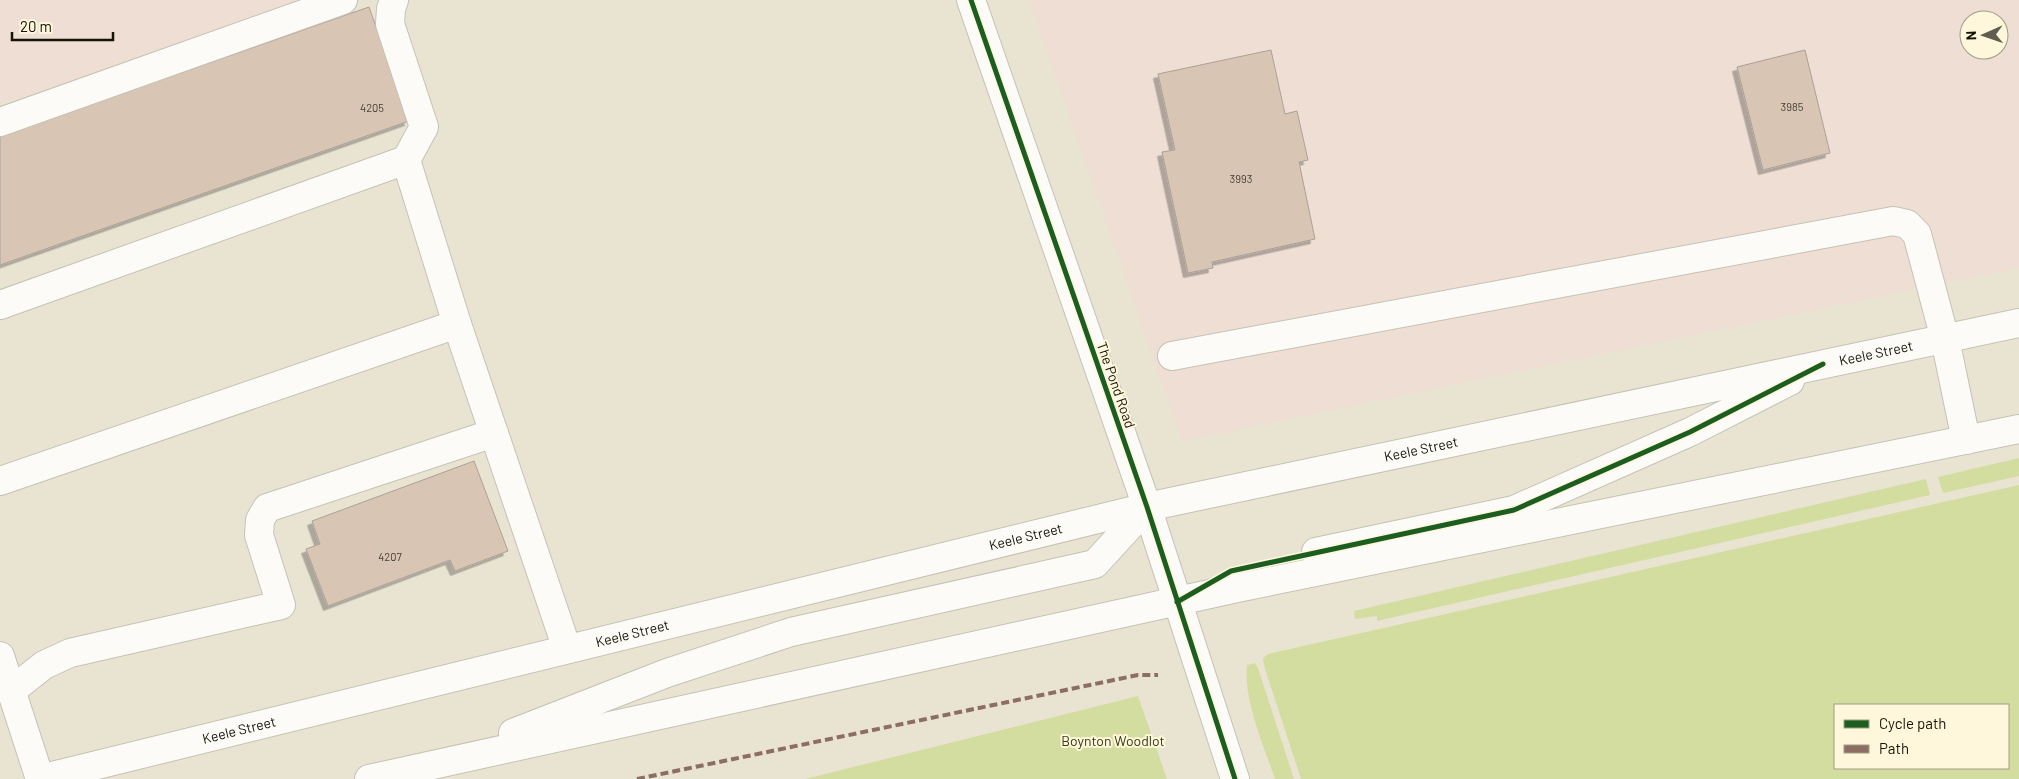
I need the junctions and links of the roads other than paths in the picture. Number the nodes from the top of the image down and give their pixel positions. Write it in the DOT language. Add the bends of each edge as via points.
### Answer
graph roads {
  1 [pos="343,0"];
  2 [pos="394,0"];
  3 [pos="971,0"];
  4 [pos="0,122"];
  5 [pos="406,160"];
  6 [pos="0,305"];
  7 [pos="2019,323"];
  8 [pos="457,324"];
  9 [pos="1945,339"];
  10 [pos="1172,356"];
  11 [pos="1823,364"];
  12 [pos="2019,429"];
  13 [pos="494,433"];
  14 [pos="1966,440"];
  15 [pos="0,481"];
  16 [pos="1147,507"];
  17 [pos="1177,602"];
  18 [pos="568,650"];
  19 [pos="4,671"];
  20 [pos="434,765"];
  21 [pos="40,779"];
  22 [pos="368,779"];
  23 [pos="1235,779"];
  1 -- 4 [label="main road"];
  2 -- 5 [label="main road" via="390,24 424,127"];
  3 -- 16 [label="main road, The Pond Road"];
  5 -- 6 [label="main road"];
  5 -- 8 [label="main road"];
  7 -- 9 [label="main road, Keele Street"];
  8 -- 13 [label="main road"];
  8 -- 15 [label="main road"];
  9 -- 10 [label="main road" via="1917,234 1907,224 1894,221"];
  9 -- 11 [label="main road, Keele Street"];
  9 -- 14 [label="main road"];
  11 -- 16 [label="main road, Keele Street"];
  11 -- 17 [label="main road" via="1690,432 1514,510 1231,571"];
  12 -- 14 [label="main road"];
  13 -- 18 [label="main road"];
  13 -- 19 [label="main road" via="267,508 260,520 260,534 281,606"];
  14 -- 17 [label="main road"];
  16 -- 17 [label="main road, The Pond Road"];
  16 -- 18 [label="main road, Keele Street"];
  16 -- 20 [label="main road" via="1094,564 791,632 667,673"];
  17 -- 20 [label="main road"];
  17 -- 23 [label="main road, The Pond Road"];
  18 -- 21 [label="main road, Keele Street"];
  19 -- 21 [label="main road"];
  20 -- 22 [label="main road"];
}
